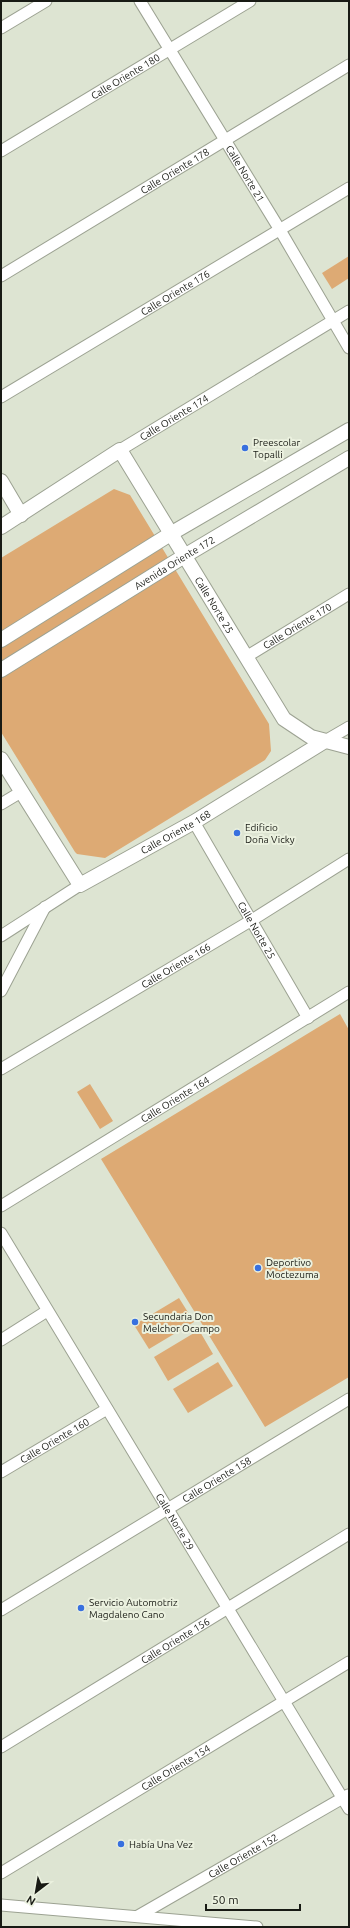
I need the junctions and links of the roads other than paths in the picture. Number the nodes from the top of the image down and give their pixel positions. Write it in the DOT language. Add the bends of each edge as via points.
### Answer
graph roads {
  1 [pos="46,1"];
  2 [pos="140,1"];
  3 [pos="250,1"];
  4 [pos="1,28"];
  5 [pos="170,50"];
  6 [pos="349,65"];
  7 [pos="225,140"];
  8 [pos="1,151"];
  9 [pos="349,188"];
  10 [pos="280,230"];
  11 [pos="1,276"];
  12 [pos="349,311"];
  13 [pos="333,321"];
  14 [pos="349,348"];
  15 [pos="1,397"];
  16 [pos="349,430"];
  17 [pos="120,450"];
  18 [pos="349,458"];
  19 [pos="1,481"];
  20 [pos="21,515"];
  21 [pos="1,527"];
  22 [pos="172,533"];
  23 [pos="186,556"];
  24 [pos="349,594"];
  25 [pos="1,640"];
  26 [pos="246,657"];
  27 [pos="1,670"];
  28 [pos="349,727"];
  29 [pos="325,742"];
  30 [pos="349,747"];
  31 [pos="1,759"];
  32 [pos="21,792"];
  33 [pos="1,804"];
  34 [pos="194,822"];
  35 [pos="349,859"];
  36 [pos="80,885"];
  37 [pos="45,907"];
  38 [pos="252,920"];
  39 [pos="1,936"];
  40 [pos="1,991"];
  41 [pos="349,992"];
  42 [pos="308,1018"];
  43 [pos="1,1069"];
  44 [pos="1,1206"];
  45 [pos="1,1234"];
  46 [pos="47,1311"];
  47 [pos="1,1340"];
  48 [pos="349,1399"];
  49 [pos="107,1409"];
  50 [pos="1,1472"];
  51 [pos="167,1509"];
  52 [pos="349,1534"];
  53 [pos="228,1608"];
  54 [pos="1,1610"];
  55 [pos="349,1662"];
  56 [pos="284,1701"];
  57 [pos="1,1747"];
  58 [pos="346,1797"];
  59 [pos="349,1809"];
  60 [pos="1,1873"];
  61 [pos="1,1905"];
  62 [pos="138,1916"];
  63 [pos="257,1927"];
  1 -- 4 [label="street"];
  2 -- 5 [label="street, Calle Norte 21"];
  3 -- 5 [label="street, Calle Oriente 180"];
  5 -- 7 [label="street, Calle Norte 21"];
  5 -- 8 [label="street, Calle Oriente 180"];
  6 -- 7 [label="street, Calle Oriente 178"];
  7 -- 10 [label="street, Calle Norte 21"];
  7 -- 11 [label="street, Calle Oriente 178"];
  9 -- 10 [label="street, Calle Oriente 176"];
  10 -- 13 [label="street, Calle Norte 21"];
  10 -- 15 [label="street, Calle Oriente 176"];
  12 -- 13 [label="street, Calle Oriente 174"];
  13 -- 14 [label="street, Calle Norte 21"];
  13 -- 17 [label="street, Calle Oriente 174"];
  16 -- 22 [label="street"];
  17 -- 20 [label="street, Calle Oriente 174"];
  17 -- 22 [label="street, Calle Norte 25"];
  18 -- 23 [label="street, Avenida Oriente 172"];
  19 -- 20 [label="street"];
  20 -- 21 [label="street, Calle Oriente 174"];
  22 -- 23 [label="street, Calle Norte 25"];
  22 -- 25 [label="street"];
  23 -- 26 [label="street, Calle Norte 25"];
  23 -- 27 [label="street, Avenida Oriente 172"];
  24 -- 26 [label="street, Calle Oriente 170"];
  26 -- 29 [label="street, Calle Norte 25" via="284,719 311,737"];
  28 -- 29 [label="street, Calle Oriente 168"];
  29 -- 30 [label="street, Calle Norte 25"];
  29 -- 34 [label="street, Calle Oriente 168"];
  31 -- 32 [label="street"];
  32 -- 33 [label="street"];
  32 -- 36 [label="street"];
  34 -- 36 [label="street, Calle Oriente 168"];
  34 -- 38 [label="street, Calle Norte 25"];
  35 -- 38 [label="street, Calle Oriente 166"];
  36 -- 37 [label="street, Calle Oriente 168"];
  37 -- 39 [label="street, Calle Oriente 168"];
  37 -- 40 [label="street"];
  38 -- 42 [label="street, Calle Norte 25"];
  38 -- 43 [label="street, Calle Oriente 166"];
  41 -- 42 [label="street, Calle Oriente 164"];
  42 -- 44 [label="street, Calle Oriente 164"];
  45 -- 46 [label="street, Calle Norte 29"];
  46 -- 47 [label="street"];
  46 -- 49 [label="street, Calle Norte 29"];
  48 -- 51 [label="street, Calle Oriente 158"];
  49 -- 50 [label="street, Calle Oriente 160"];
  49 -- 51 [label="street, Calle Norte 29"];
  51 -- 53 [label="street, Calle Norte 29"];
  51 -- 54 [label="street, Calle Oriente 158"];
  52 -- 53 [label="street, Calle Oriente 156"];
  53 -- 56 [label="street, Calle Norte 29"];
  53 -- 57 [label="street, Calle Oriente 156"];
  55 -- 56 [label="street, Calle Oriente 154"];
  56 -- 58 [label="street, Calle Norte 29"];
  56 -- 60 [label="street, Calle Oriente 154"];
  58 -- 59 [label="street, Calle Norte 29"];
  58 -- 62 [label="street, Calle Oriente 152"];
  61 -- 62 [label="street"];
  62 -- 63 [label="street"];
}
